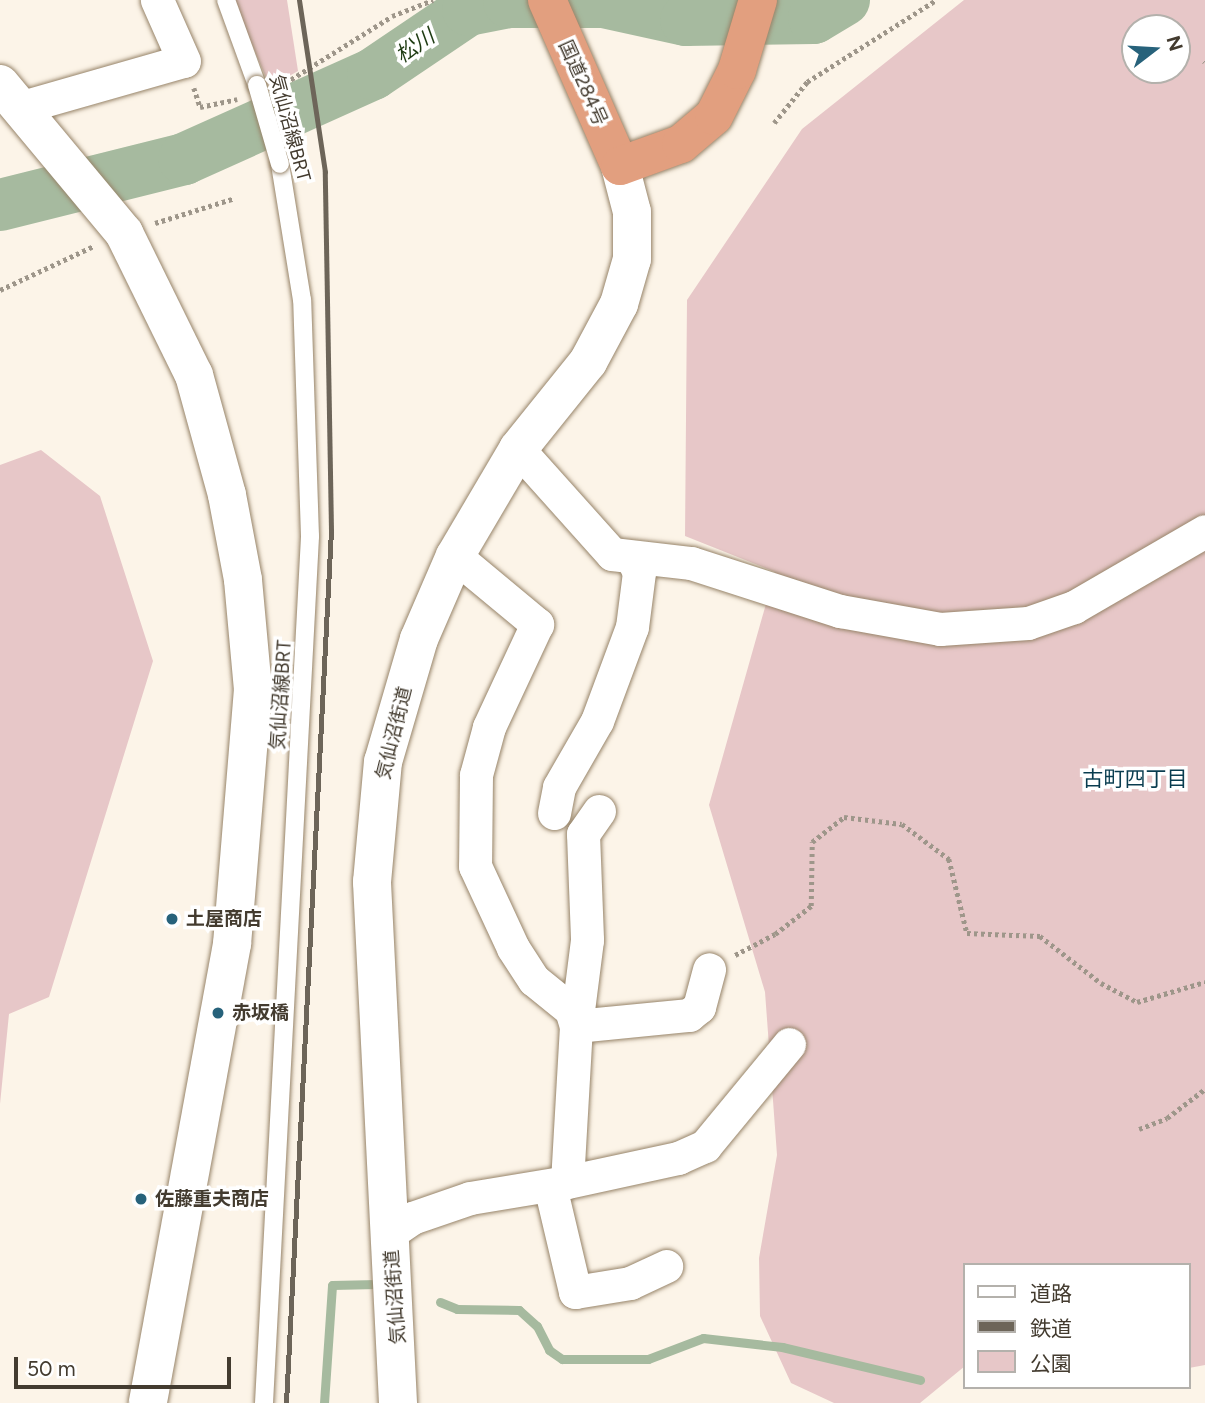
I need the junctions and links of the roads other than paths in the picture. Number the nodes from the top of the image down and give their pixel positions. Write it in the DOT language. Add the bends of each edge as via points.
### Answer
graph roads {
  1 [pos="157,0"];
  2 [pos="226,0"];
  3 [pos="547,0"];
  4 [pos="758,0"];
  5 [pos="11,95"];
  6 [pos="620,166"];
  7 [pos="518,449"];
  8 [pos="1205,531"];
  9 [pos="455,556"];
  10 [pos="632,558"];
  11 [pos="599,811"];
  12 [pos="554,813"];
  13 [pos="709,969"];
  14 [pos="576,1026"];
  15 [pos="789,1044"];
  16 [pos="558,1184"];
  17 [pos="390,1233"];
  18 [pos="666,1266"];
  19 [pos="148,1403"];
  20 [pos="264,1403"];
  21 [pos="398,1403"];
  1 -- 5 [label="street" via="184,61"];
  2 -- 20 [label="lane, 気仙沼線BRT, bridge" via="281,164 302,300 310,536"];
  3 -- 6 [label="highway, 国道284号"];
  4 -- 6 [label="highway" via="737,70 714,116 681,144"];
  5 -- 19 [label="street" via="124,233 194,375 227,495 243,580 253,689 232,944"];
  6 -- 7 [label="street, 気仙沼街道" via="632,212 632,259 619,304 588,362"];
  7 -- 9 [label="street, 気仙沼街道"];
  7 -- 10 [label="street" via="612,554"];
  8 -- 10 [label="street" via="1074,607 994,629 940,629 840,611 691,563"];
  9 -- 14 [label="street" via="537,624 489,727 476,775 475,866 495,916 527,970 571,1010"];
  9 -- 17 [label="street, 気仙沼街道" via="419,639 383,762 372,882"];
  10 -- 12 [label="street" via="639,572 632,627 597,721 559,787"];
  11 -- 14 [label="street" via="583,834 587,940"];
  13 -- 14 [label="street" via="699,1007 689,1016"];
  14 -- 16 [label="street"];
  15 -- 16 [label="street" via="705,1146 678,1158"];
  16 -- 17 [label="street" via="470,1198 412,1218"];
  16 -- 18 [label="street" via="575,1292 630,1283"];
  17 -- 21 [label="street, 気仙沼街道"];
}
